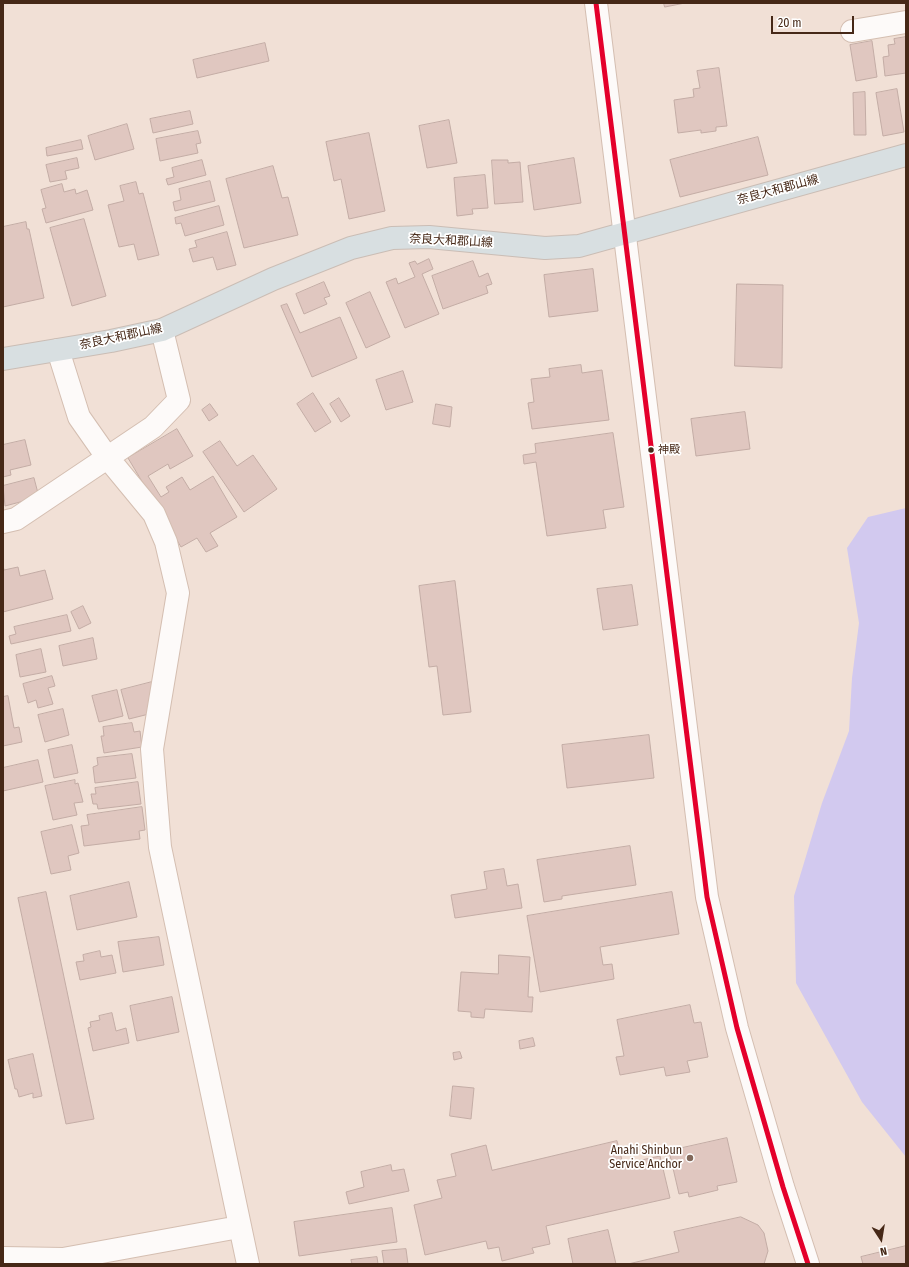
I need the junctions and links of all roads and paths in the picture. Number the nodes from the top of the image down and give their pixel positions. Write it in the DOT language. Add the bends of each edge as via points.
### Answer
graph roads {
  1 [pos="596,3"];
  2 [pos="906,22"];
  3 [pos="852,31"];
  4 [pos="906,155"];
  5 [pos="625,233"];
  6 [pos="162,330"];
  7 [pos="58,350"];
  8 [pos="3,359"];
  9 [pos="107,457"];
  10 [pos="3,522"];
  11 [pos="238,1227"];
  12 [pos="3,1258"];
  13 [pos="248,1264"];
  14 [pos="808,1264"];
  1 -- 5 [label="street"];
  2 -- 3 [label="street"];
  4 -- 5 [label="main road, 奈良大和郡山線"];
  5 -- 6 [label="main road, 奈良大和郡山線" via="579,246 545,248 429,237 392,238 351,248 273,279"];
  5 -- 14 [label="street" via="707,897 737,1028"];
  6 -- 7 [label="main road, 奈良大和郡山線"];
  6 -- 9 [label="street" via="179,400 153,427"];
  7 -- 8 [label="main road, 奈良大和郡山線"];
  7 -- 9 [label="street" via="79,417"];
  9 -- 10 [label="street" via="16,519"];
  9 -- 11 [label="street" via="154,514 166,542 178,593 152,749 160,848"];
  11 -- 12 [label="street" via="63,1259"];
  11 -- 13 [label="street"];
}
